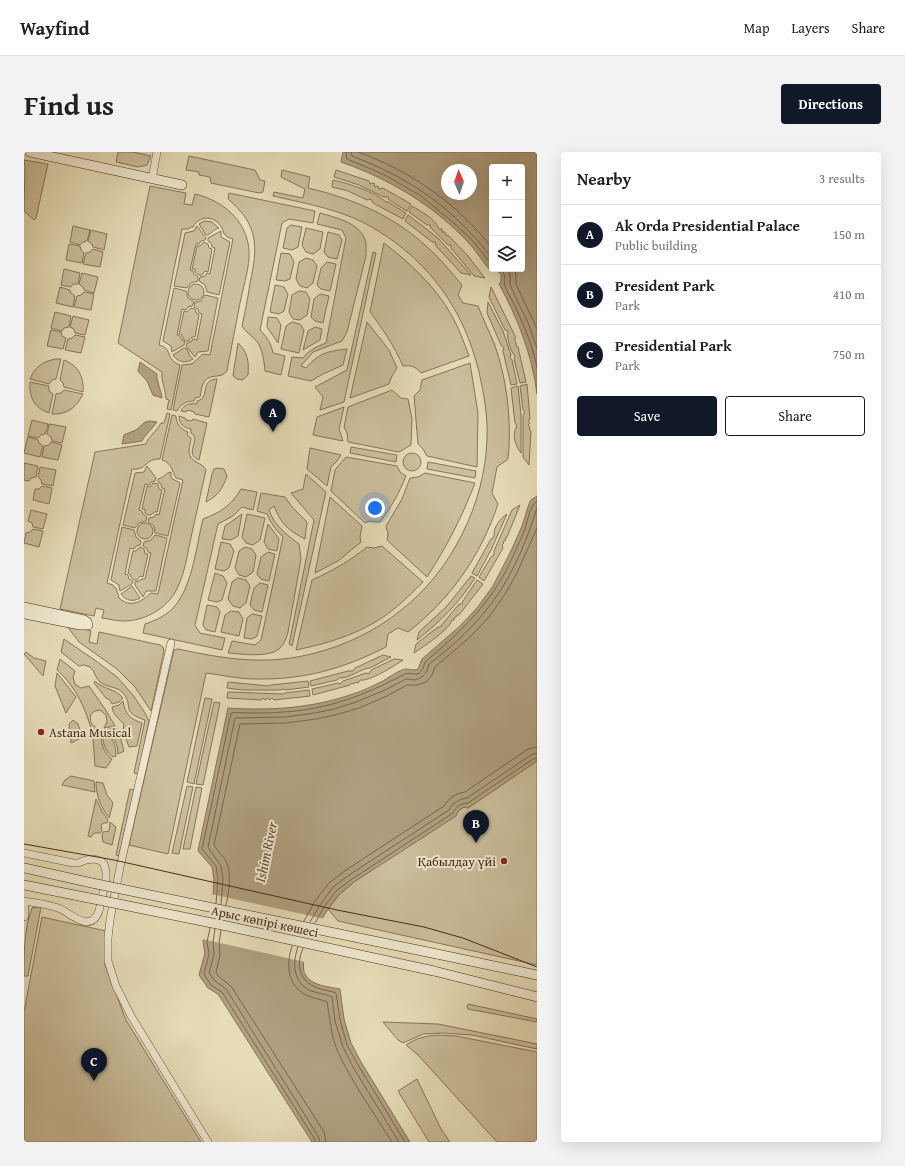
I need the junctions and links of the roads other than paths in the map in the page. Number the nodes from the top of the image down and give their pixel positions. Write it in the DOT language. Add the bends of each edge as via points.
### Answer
graph roads {
  1 [pos="30,152"];
  2 [pos="157,152"];
  3 [pos="152,179"];
  4 [pos="182,185"];
  5 [pos="24,607"];
  6 [pos="24,614"];
  7 [pos="171,643"];
  8 [pos="24,853"];
  9 [pos="24,868"];
  10 [pos="24,885"];
  11 [pos="24,901"];
  12 [pos="24,907"];
  13 [pos="24,916"];
  14 [pos="537,975"];
  15 [pos="537,997"];
  16 [pos="208,1142"];
  1 -- 3 [label="main road"];
  2 -- 3 [label="street"];
  3 -- 4 [label="main road"];
  5 -- 6 [label="main road" via="84,620 88,625"];
  7 -- 16 [label="street" via="120,867 108,938 108,961 116,986 131,1016"];
  8 -- 11 [label="street" via="73,863 97,859 104,864 106,872 99,911 88,921 79,921 56,907"];
  9 -- 14 [label="main road, Арыс көпірі көшесі, bridge"];
  10 -- 15 [label="main road, Арыс көпірі көшесі, bridge" via="434,971"];
  12 -- 13 [label="main road"];
}
